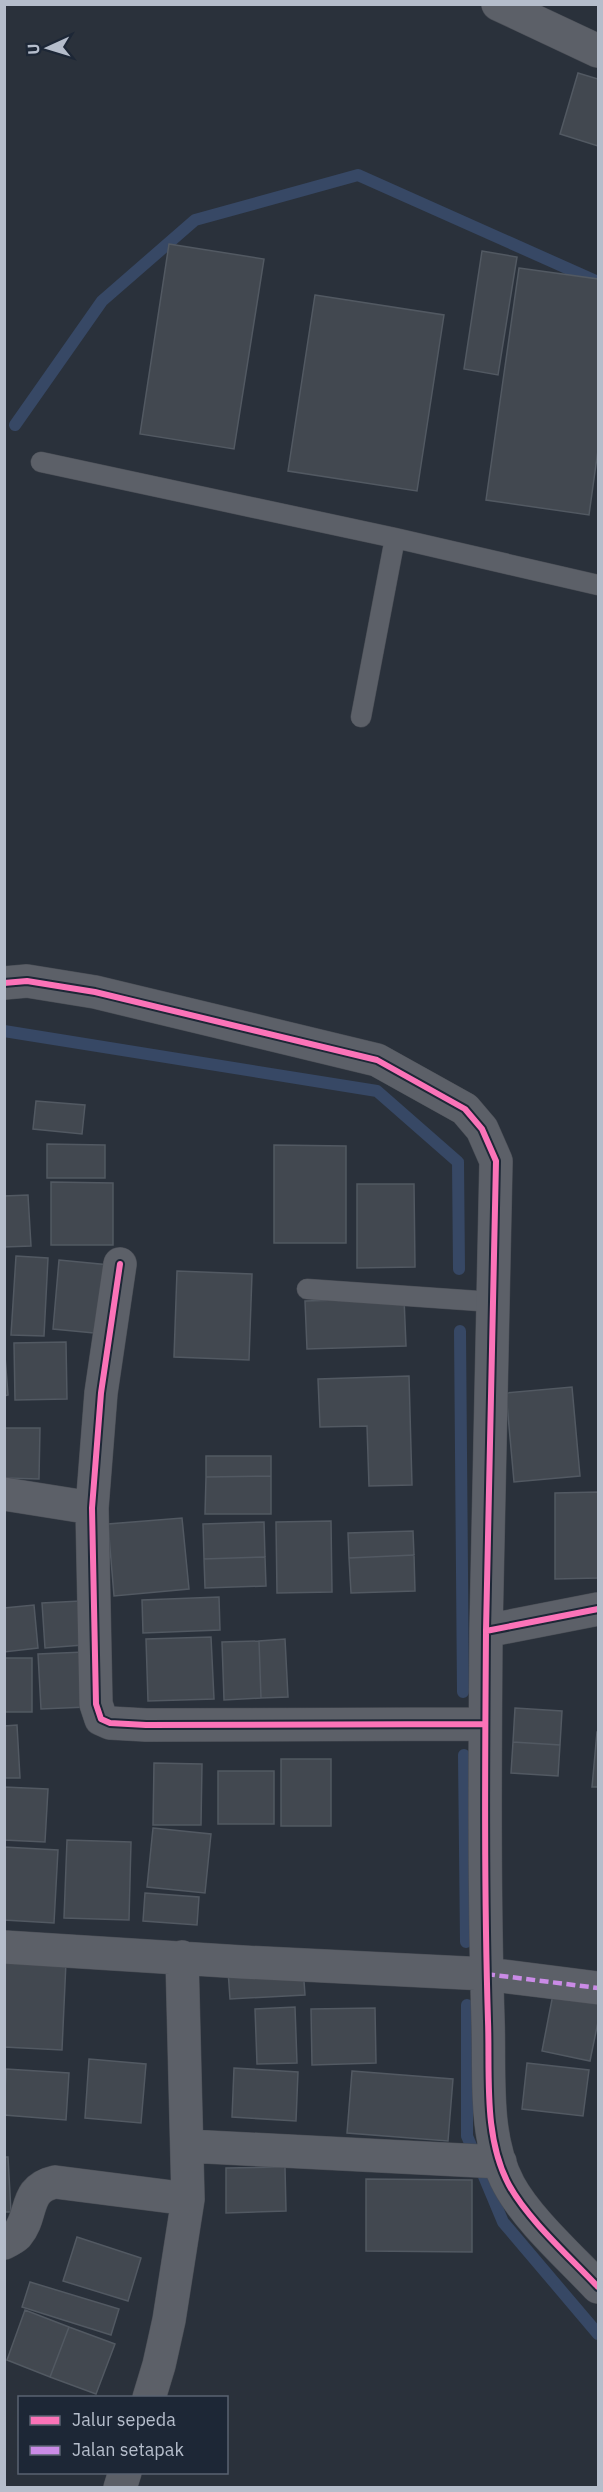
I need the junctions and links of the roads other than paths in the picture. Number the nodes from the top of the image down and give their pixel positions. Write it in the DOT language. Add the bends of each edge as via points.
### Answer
graph roads {
  1 [pos="498,4"];
  2 [pos="533,12"];
  3 [pos="598,51"];
  4 [pos="41,462"];
  5 [pos="395,538"];
  6 [pos="598,585"];
  7 [pos="361,717"];
  8 [pos="4,983"];
  9 [pos="120,1264"];
  10 [pos="307,1289"];
  11 [pos="493,1302"];
  12 [pos="4,1494"];
  13 [pos="92,1508"];
  14 [pos="598,1609"];
  15 [pos="486,1631"];
  16 [pos="485,1724"];
  17 [pos="4,1947"];
  18 [pos="182,1957"];
  19 [pos="486,1974"];
  20 [pos="598,1988"];
  21 [pos="188,2146"];
  22 [pos="500,2163"];
  23 [pos="188,2199"];
  24 [pos="4,2243"];
  25 [pos="598,2288"];
  26 [pos="149,2396"];
  1 -- 2 [label="street"];
  2 -- 3 [label="street"];
  4 -- 5 [label="lane"];
  5 -- 6 [label="lane"];
  5 -- 7 [label="lane"];
  8 -- 11 [label="street" via="27,981 95,992 377,1060 465,1109 482,1129 496,1161"];
  9 -- 13 [label="street" via="101,1393"];
  10 -- 11 [label="lane"];
  11 -- 15 [label="street"];
  12 -- 13 [label="street"];
  13 -- 16 [label="street" via="96,1694 101,1719 146,1725"];
  14 -- 15 [label="street"];
  15 -- 16 [label="street"];
  16 -- 19 [label="street"];
  17 -- 18 [label="street"];
  18 -- 19 [label="street"];
  18 -- 21 [label="street"];
  19 -- 20 [label="street"];
  19 -- 22 [label="street" via="491,2121"];
  21 -- 22 [label="street"];
  21 -- 23 [label="street"];
  22 -- 25 [label="street" via="510,2186 535,2220"];
  23 -- 24 [label="street" via="55,2182 42,2184 35,2191 17,2235"];
  23 -- 26 [label="street" via="170,2320"];
}
